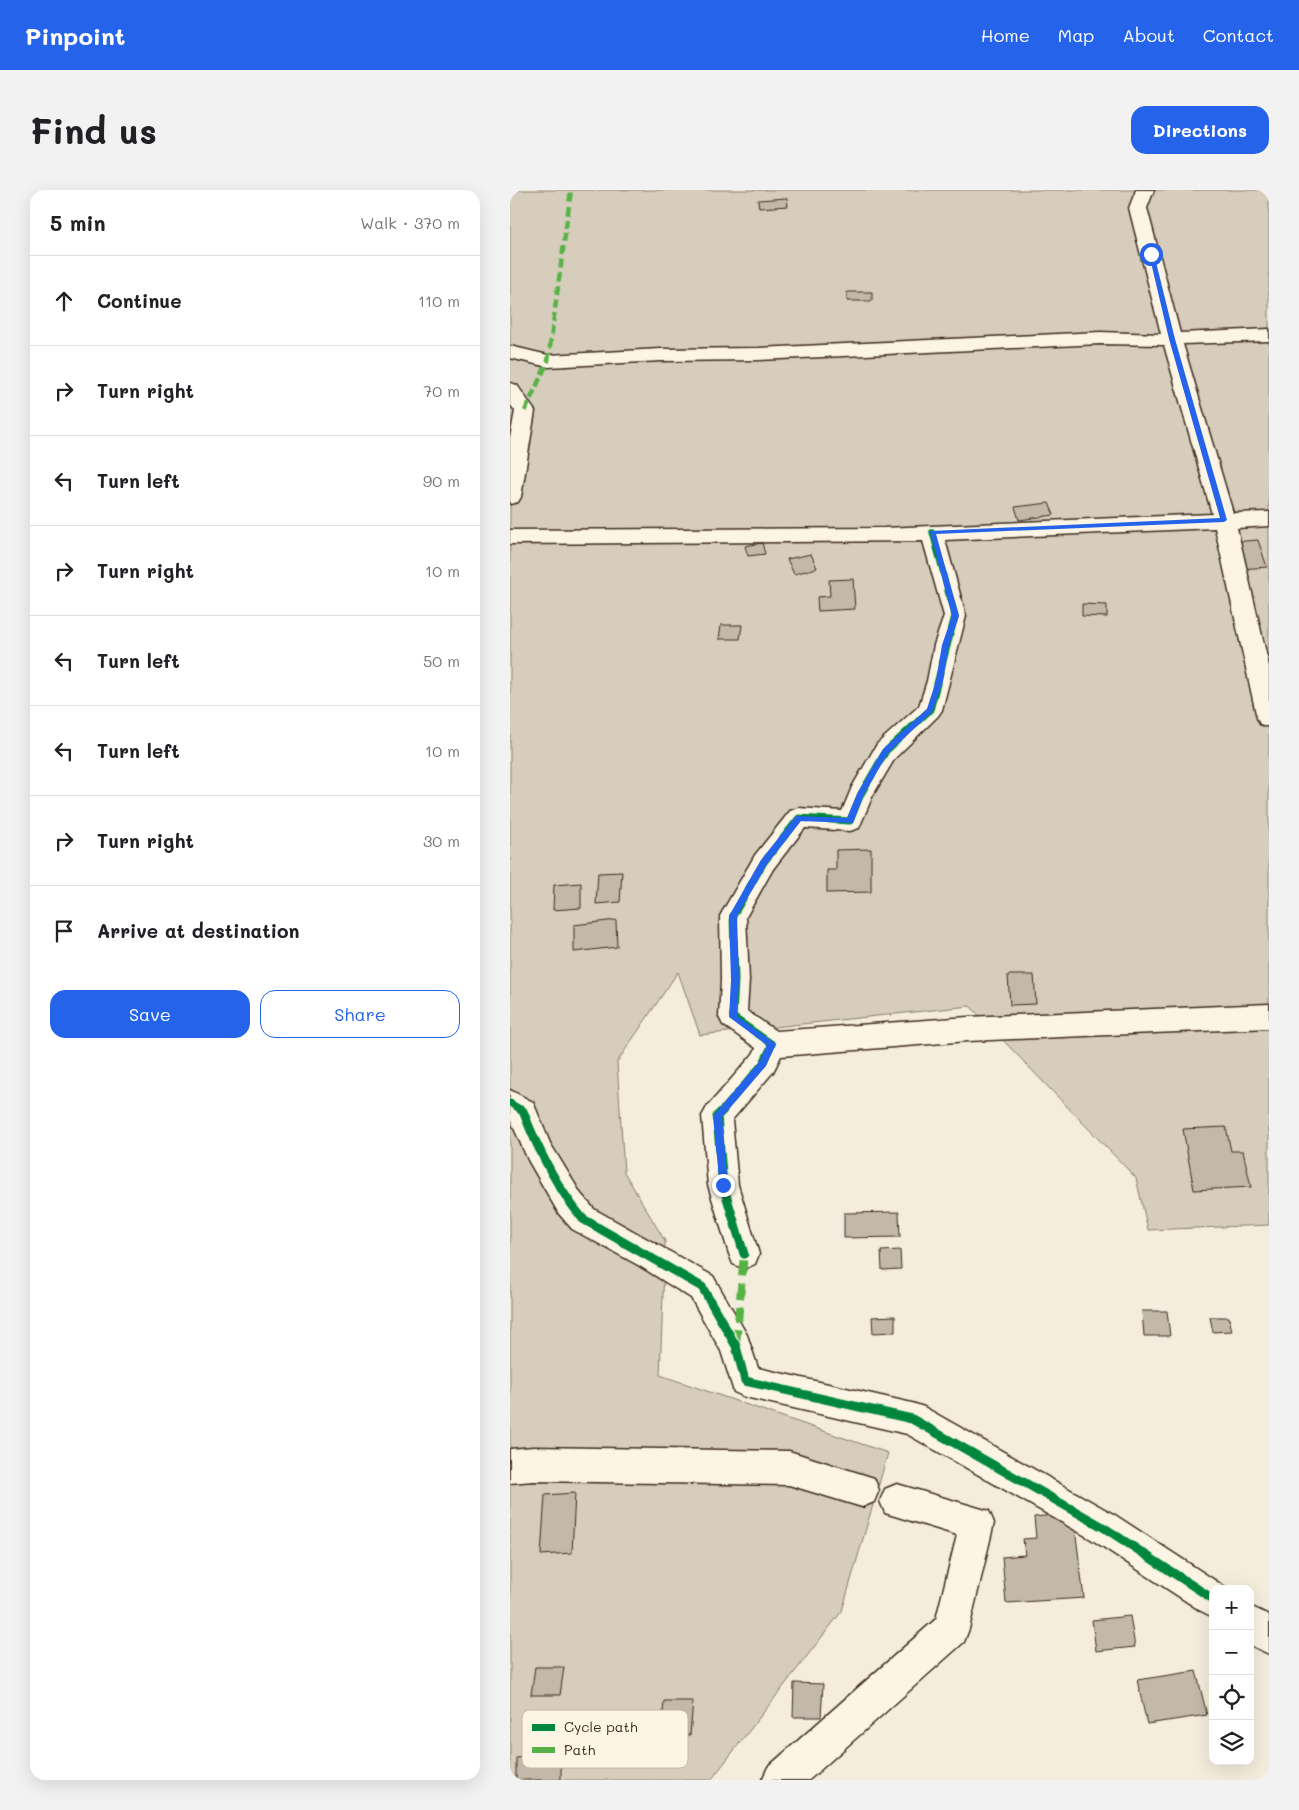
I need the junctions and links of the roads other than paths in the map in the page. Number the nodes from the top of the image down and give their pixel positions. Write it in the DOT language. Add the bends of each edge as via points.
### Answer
graph roads {
  1 [pos="1145,190"];
  2 [pos="1269,335"];
  3 [pos="1172,339"];
  4 [pos="510,352"];
  5 [pos="510,389"];
  6 [pos="510,497"];
  7 [pos="1269,519"];
  8 [pos="1224,520"];
  9 [pos="932,532"];
  10 [pos="510,537"];
  11 [pos="1269,718"];
  12 [pos="1269,1016"];
  13 [pos="772,1044"];
  14 [pos="510,1104"];
  15 [pos="744,1254"];
  16 [pos="510,1466"];
  17 [pos="862,1490"];
  18 [pos="897,1501"];
  19 [pos="1209,1596"];
  20 [pos="1254,1627"];
  21 [pos="1269,1636"];
  22 [pos="781,1780"];
  1 -- 3 [label="street" via="1138,208"];
  2 -- 3 [label="street"];
  3 -- 4 [label="street" via="1100,338 548,361"];
  3 -- 8 [label="street"];
  5 -- 6 [label="street" via="526,411"];
  7 -- 8 [label="street"];
  8 -- 9 [label="street"];
  8 -- 11 [label="street"];
  9 -- 10 [label="street"];
  9 -- 13 [label="street" via="955,616 930,710 886,751 861,794 850,821 799,818 764,862 733,916 733,1017"];
  12 -- 13 [label="street" via="968,1029"];
  13 -- 15 [label="street" via="763,1063 717,1116 723,1185"];
  14 -- 19 [label="street" via="523,1111 538,1150 570,1204 583,1219 702,1287 736,1346 745,1381 912,1419 1103,1527"];
  16 -- 17 [label="street" via="789,1468"];
  18 -- 22 [label="street" via="977,1523 951,1629"];
  20 -- 21 [label="street"];
}
